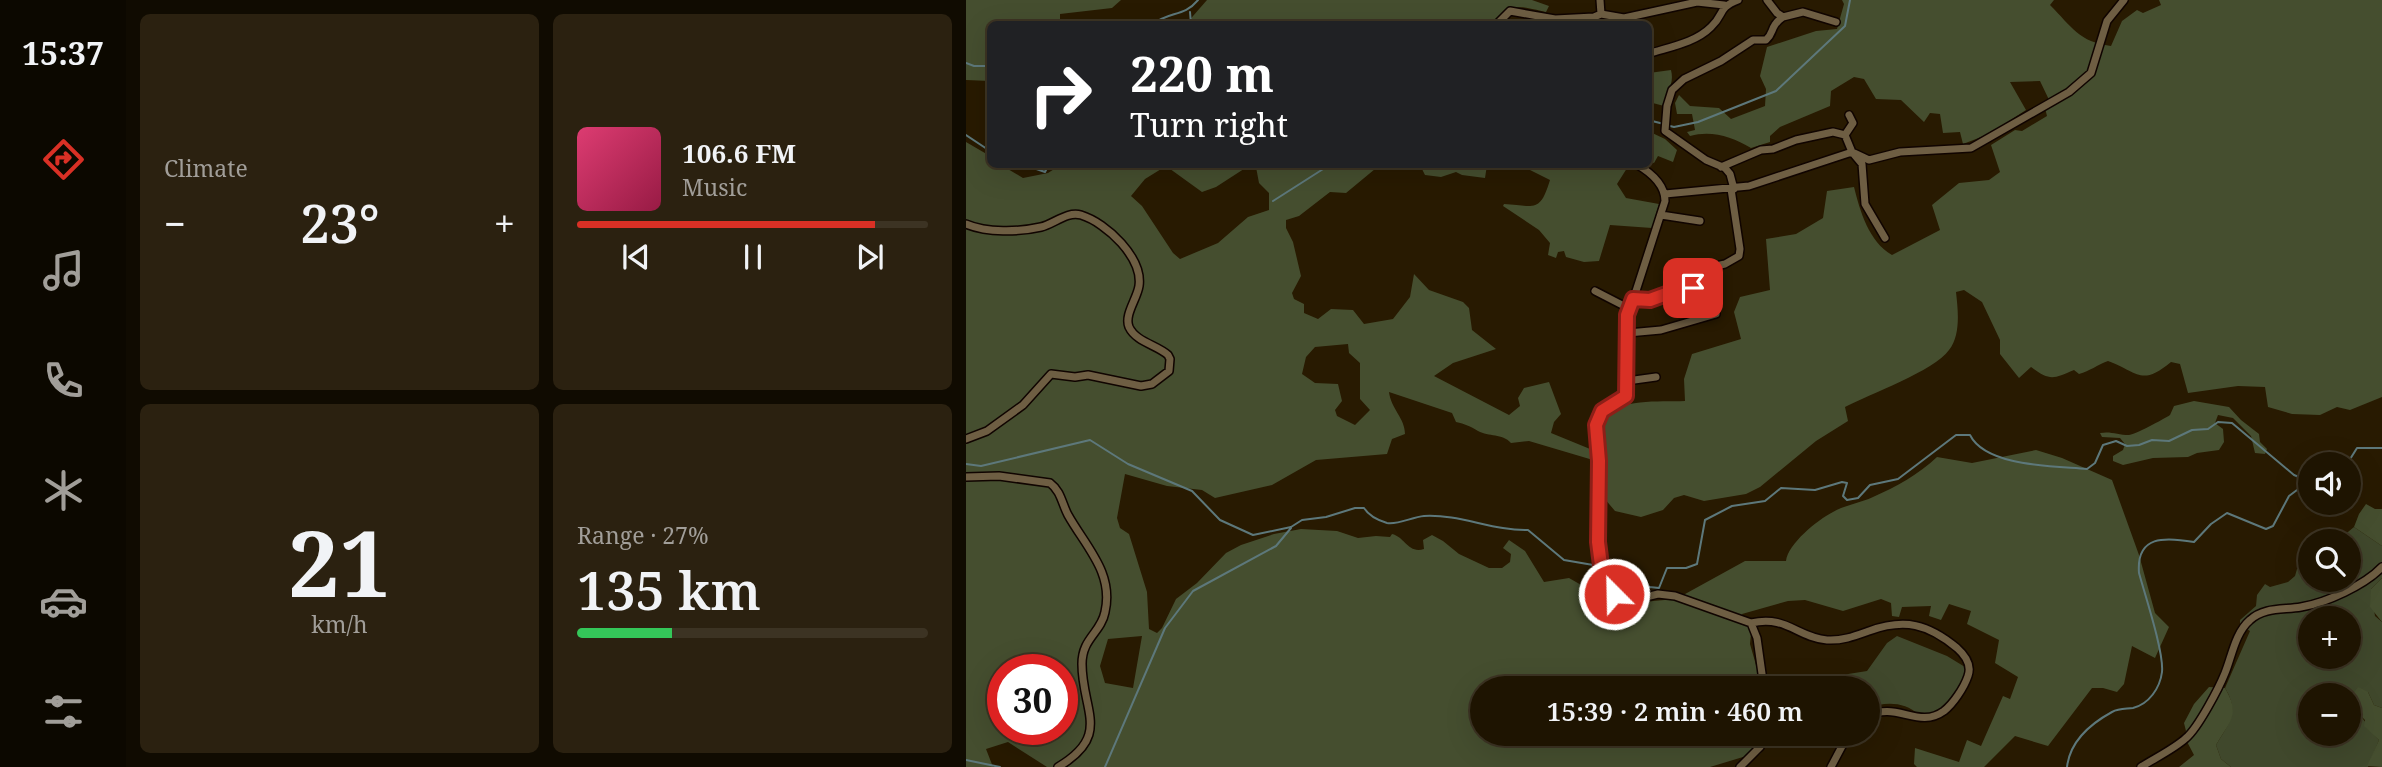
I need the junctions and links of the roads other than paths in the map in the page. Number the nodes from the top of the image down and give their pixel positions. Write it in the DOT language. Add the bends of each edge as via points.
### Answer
graph roads {
  1 [pos="1600,0"];
  2 [pos="1738,0"];
  3 [pos="1767,0"];
  4 [pos="2124,0"];
  5 [pos="1724,5"];
  6 [pos="1601,14"];
  7 [pos="1639,15"];
  8 [pos="1783,17"];
  9 [pos="1500,21"];
  10 [pos="1638,21"];
  11 [pos="1836,22"];
  12 [pos="1652,53"];
  13 [pos="1849,115"];
  14 [pos="1846,135"];
  15 [pos="1852,152"];
  16 [pos="1721,167"];
  17 [pos="1642,168"];
  18 [pos="1733,189"];
  19 [pos="1665,194"];
  20 [pos="1661,215"];
  21 [pos="1700,221"];
  22 [pos="966,224"];
  23 [pos="1885,237"];
  24 [pos="1595,290"];
  25 [pos="1633,299"];
  26 [pos="1628,308"];
  27 [pos="1716,314"];
  28 [pos="1628,333"];
  29 [pos="1656,377"];
  30 [pos="1627,381"];
  31 [pos="966,439"];
  32 [pos="966,477"];
  33 [pos="2382,567"];
  34 [pos="1751,623"];
  35 [pos="1763,676"];
  36 [pos="1880,712"];
  37 [pos="1760,746"];
  38 [pos="1842,746"];
  39 [pos="1058,767"];
  40 [pos="1740,767"];
  41 [pos="1831,767"];
  42 [pos="2141,767"];
  1 -- 6 [label="street"];
  2 -- 5 [label="street"];
  3 -- 8 [label="street"];
  4 -- 15 [label="street" via="2107,21 2086,80 1971,148 1900,152 1869,160"];
  5 -- 7 [label="street" via="1702,1"];
  5 -- 12 [label="street" via="1712,27 1697,38"];
  6 -- 7 [label="street"];
  6 -- 9 [label="street" via="1555,19 1510,11"];
  7 -- 10 [label="street"];
  8 -- 11 [label="street" via="1803,12"];
  8 -- 16 [label="street" via="1766,40 1753,40 1672,90 1665,131"];
  13 -- 14 [label="street" via="1853,125"];
  14 -- 15 [label="street"];
  14 -- 16 [label="street" via="1837,131 1796,140"];
  15 -- 18 [label="street"];
  15 -- 23 [label="street" via="1862,164 1865,204"];
  16 -- 18 [label="street" via="1730,174"];
  17 -- 19 [label="street"];
  18 -- 19 [label="street"];
  18 -- 25 [label="street" via="1739,256 1694,271 1691,290 1650,300"];
  19 -- 20 [label="street"];
  20 -- 21 [label="street"];
  20 -- 25 [label="street"];
  22 -- 31 [label="street" via="1009,230 1042,227 1068,215 1089,219 1120,242 1135,261 1140,276 1127,320 1129,329 1165,352 1171,365 1161,378 1141,386 1088,375 1051,374 1023,405 987,431"];
  24 -- 26 [label="street"];
  25 -- 26 [label="street"];
  26 -- 28 [label="street"];
  27 -- 28 [label="street" via="1661,330"];
  28 -- 30 [label="street"];
  29 -- 30 [label="street"];
  30 -- 34 [label="street" via="1626,396 1602,411 1596,425 1602,573 1623,600 1675,596"];
  32 -- 39 [label="street" via="1050,483 1104,573 1106,611 1084,647 1082,665 1089,733 1086,745"];
  33 -- 42 [label="street" via="2357,587 2304,607 2267,611 2251,618 2198,723 2186,738"];
  34 -- 35 [label="street" via="1758,638"];
  34 -- 36 [label="street" via="1777,621 1834,640 1892,624 1911,624 1949,642 1966,657 1969,671 1965,681 1940,714 1920,718"];
  37 -- 40 [label="street"];
  38 -- 41 [label="street"];
}
